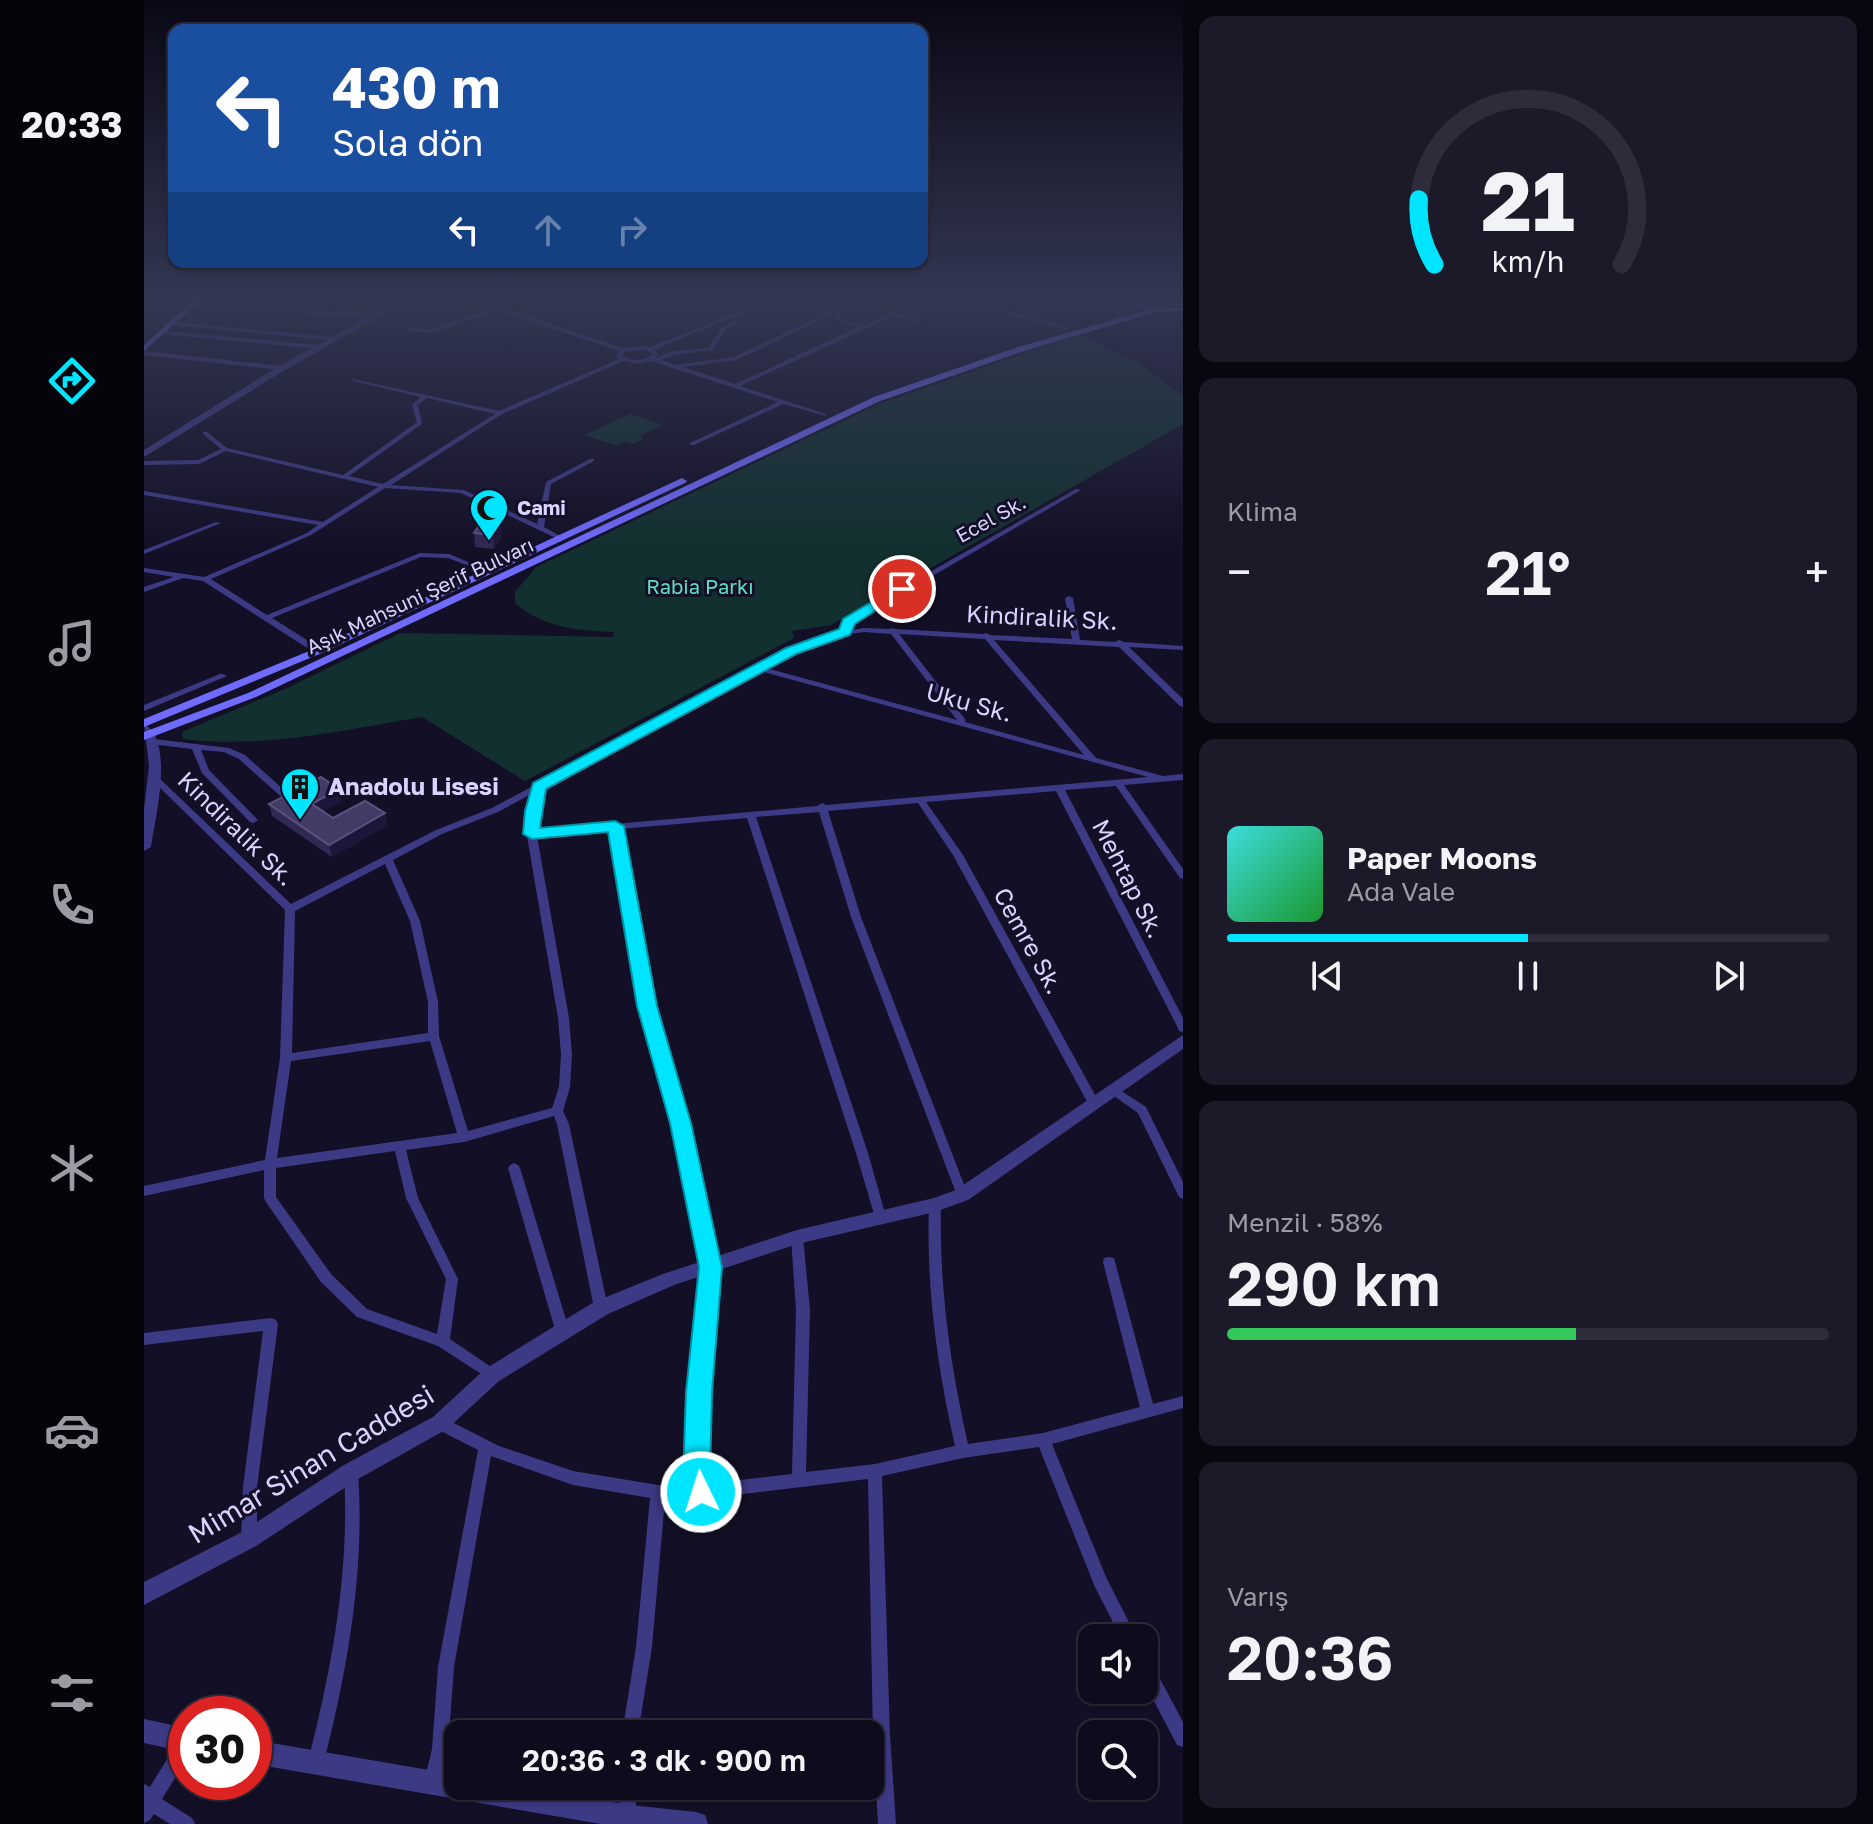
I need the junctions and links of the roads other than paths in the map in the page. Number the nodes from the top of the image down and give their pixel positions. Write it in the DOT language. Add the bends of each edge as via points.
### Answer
graph roads {
  1 [pos="259,382"];
  2 [pos="364,382"];
  3 [pos="571,382"];
  4 [pos="724,382"];
  5 [pos="744,382"];
  6 [pos="904,382"];
  7 [pos="926,382"];
  8 [pos="735,386"];
  9 [pos="425,397"];
  10 [pos="782,402"];
  11 [pos="500,413"];
  12 [pos="824,415"];
  13 [pos="205,433"];
  14 [pos="692,444"];
  15 [pos="225,449"];
  16 [pos="144,454"];
  17 [pos="592,460"];
  18 [pos="144,463"];
  19 [pos="344,477"];
  20 [pos="382,486"];
  21 [pos="1078,490"];
  22 [pos="144,493"];
  23 [pos="218,523"];
  24 [pos="324,524"];
  25 [pos="540,528"];
  26 [pos="560,538"];
  27 [pos="144,552"];
  28 [pos="469,564"];
  29 [pos="144,570"];
  30 [pos="183,576"];
  31 [pos="205,579"];
  32 [pos="144,590"];
  33 [pos="1069,598"];
  34 [pos="268,617"];
  35 [pos="892,630"];
  36 [pos="845,632"];
  37 [pos="986,635"];
  38 [pos="1076,640"];
  39 [pos="1119,642"];
  40 [pos="1183,648"];
  41 [pos="318,651"];
  42 [pos="762,669"];
  43 [pos="223,676"];
  44 [pos="1183,704"];
  45 [pos="144,708"];
  46 [pos="962,721"];
  47 [pos="148,733"];
  48 [pos="196,747"];
  49 [pos="1092,758"];
  50 [pos="1183,777"];
  51 [pos="154,778"];
  52 [pos="1165,779"];
  53 [pos="1119,784"];
  54 [pos="539,787"];
  55 [pos="1060,790"];
  56 [pos="290,800"];
  57 [pos="920,800"];
  58 [pos="822,806"];
  59 [pos="495,810"];
  60 [pos="533,811"];
  61 [pos="750,814"];
  62 [pos="253,820"];
  63 [pos="615,826"];
  64 [pos="532,834"];
  65 [pos="145,839"];
  66 [pos="388,860"];
  67 [pos="1183,876"];
  68 [pos="290,909"];
  69 [pos="1183,1028"];
  70 [pos="434,1036"];
  71 [pos="1183,1041"];
  72 [pos="286,1058"];
  73 [pos="1114,1090"];
  74 [pos="1094,1104"];
  75 [pos="557,1111"];
  76 [pos="464,1137"];
  77 [pos="400,1149"];
  78 [pos="270,1164"];
  79 [pos="514,1168"];
  80 [pos="144,1191"];
  81 [pos="1183,1194"];
  82 [pos="962,1195"];
  83 [pos="935,1205"];
  84 [pos="880,1217"];
  85 [pos="797,1237"];
  86 [pos="1109,1262"];
  87 [pos="711,1267"];
  88 [pos="601,1308"];
  89 [pos="563,1333"];
  90 [pos="144,1339"];
  91 [pos="443,1342"];
  92 [pos="492,1375"];
  93 [pos="1183,1402"];
  94 [pos="1148,1411"];
  95 [pos="440,1423"];
  96 [pos="1043,1440"];
  97 [pos="486,1446"];
  98 [pos="963,1451"];
  99 [pos="875,1471"];
  100 [pos="351,1472"];
  101 [pos="799,1481"];
  102 [pos="658,1492"];
  103 [pos="701,1492"];
  104 [pos="249,1539"];
  105 [pos="144,1594"];
  106 [pos="1122,1624"];
  107 [pos="1158,1692"];
  108 [pos="632,1720"];
  109 [pos="144,1731"];
  110 [pos="168,1737"];
  111 [pos="1183,1739"];
  112 [pos="272,1755"];
  113 [pos="316,1762"];
  114 [pos="168,1769"];
  115 [pos="432,1782"];
  116 [pos="628,1800"];
  117 [pos="146,1803"];
  118 [pos="629,1820"];
  119 [pos="186,1824"];
  120 [pos="696,1824"];
  121 [pos="887,1824"];
  1 -- 16 [label="street"];
  2 -- 9 [label="street"];
  3 -- 11 [label="street"];
  4 -- 8 [label="street"];
  5 -- 8 [label="street"];
  6 -- 12 [label="main road, Aşık Mahsuni Şerif Bulvarı"];
  7 -- 47 [label="main road, Aşık Mahsuni Şerif Bulvarı" via="877,399 252,695"];
  8 -- 10 [label="street"];
  9 -- 11 [label="street"];
  9 -- 19 [label="street" via="415,405 420,423"];
  10 -- 12 [label="street"];
  10 -- 14 [label="street"];
  11 -- 20 [label="street"];
  12 -- 26 [label="main road, Aşık Mahsuni Şerif Bulvarı"];
  13 -- 15 [label="street"];
  15 -- 18 [label="street" via="199,462"];
  15 -- 19 [label="street"];
  17 -- 25 [label="street" via="548,483"];
  19 -- 20 [label="street"];
  20 -- 24 [label="street"];
  20 -- 25 [label="street" via="462,491"];
  21 -- 36 [label="street, Ecel Sk." via="848,622"];
  22 -- 24 [label="street"];
  23 -- 27 [label="street"];
  24 -- 31 [label="street"];
  25 -- 26 [label="street"];
  26 -- 41 [label="main road, Aşık Mahsuni Şerif Bulvarı"];
  28 -- 34 [label="street" via="449,556 420,555"];
  29 -- 30 [label="street"];
  30 -- 31 [label="street"];
  30 -- 32 [label="street"];
  31 -- 34 [label="street"];
  33 -- 38 [label="street"];
  34 -- 41 [label="street"];
  35 -- 36 [label="street, Kindiralik Sk."];
  35 -- 37 [label="street, Kindiralik Sk."];
  35 -- 46 [label="street"];
  36 -- 42 [label="street, Kindiralik Sk." via="791,651"];
  37 -- 38 [label="street, Kindiralik Sk."];
  37 -- 49 [label="street"];
  38 -- 39 [label="street, Kindiralik Sk."];
  39 -- 40 [label="street, Kindiralik Sk."];
  39 -- 44 [label="street"];
  41 -- 47 [label="main road, Aşık Mahsuni Şerif Bulvarı"];
  42 -- 46 [label="street, Uku Sk."];
  42 -- 54 [label="street, Kindiralik Sk."];
  43 -- 45 [label="street"];
  46 -- 49 [label="street, Uku Sk."];
  47 -- 48 [label="street"];
  47 -- 51 [label="street"];
  48 -- 56 [label="street" via="242,757"];
  48 -- 62 [label="street" via="205,771"];
  49 -- 52 [label="street, Uku Sk."];
  50 -- 52 [label="street"];
  51 -- 65 [label="street"];
  51 -- 68 [label="street, Kindiralik Sk."];
  52 -- 53 [label="street"];
  53 -- 55 [label="street"];
  53 -- 67 [label="street"];
  54 -- 59 [label="street, Kindiralik Sk."];
  54 -- 60 [label="street"];
  55 -- 57 [label="street"];
  55 -- 69 [label="street, Mehtap Sk."];
  57 -- 58 [label="street"];
  57 -- 74 [label="street, Cemre Sk." via="958,855"];
  58 -- 61 [label="street"];
  58 -- 82 [label="street" via="856,917"];
  59 -- 60 [label="street" via="519,806"];
  59 -- 66 [label="street, Kindiralik Sk."];
  60 -- 64 [label="street"];
  61 -- 63 [label="street"];
  61 -- 84 [label="street"];
  63 -- 64 [label="street"];
  63 -- 87 [label="street" via="647,1006 690,1164"];
  64 -- 75 [label="street" via="565,1044 566,1095"];
  66 -- 68 [label="street, Kindiralik Sk."];
  66 -- 70 [label="street" via="415,921 433,1002"];
  68 -- 72 [label="street"];
  70 -- 72 [label="street"];
  70 -- 76 [label="street"];
  71 -- 73 [label="street, Mimar Sinan Caddesi"];
  72 -- 78 [label="street"];
  73 -- 74 [label="street, Mimar Sinan Caddesi"];
  73 -- 81 [label="street" via="1142,1110"];
  74 -- 82 [label="street, Mimar Sinan Caddesi"];
  75 -- 76 [label="street"];
  75 -- 88 [label="street"];
  76 -- 77 [label="street"];
  77 -- 78 [label="street"];
  77 -- 91 [label="street" via="412,1198 452,1279"];
  78 -- 80 [label="street"];
  78 -- 91 [label="street" via="270,1198 326,1278 362,1313"];
  79 -- 89 [label="street"];
  82 -- 83 [label="street, Mimar Sinan Caddesi"];
  83 -- 84 [label="street, Mimar Sinan Caddesi"];
  83 -- 98 [label="street" via="939,1329"];
  84 -- 85 [label="street, Mimar Sinan Caddesi"];
  85 -- 87 [label="street, Mimar Sinan Caddesi"];
  85 -- 101 [label="street" via="803,1342"];
  86 -- 94 [label="street"];
  87 -- 88 [label="street, Mimar Sinan Caddesi"];
  87 -- 103 [label="street" via="699,1392 696,1478"];
  88 -- 89 [label="street, Mimar Sinan Caddesi"];
  89 -- 92 [label="street, Mimar Sinan Caddesi"];
  90 -- 104 [label="street" via="271,1324 250,1487"];
  91 -- 92 [label="street"];
  92 -- 95 [label="street, Mimar Sinan Caddesi"];
  93 -- 94 [label="street"];
  94 -- 96 [label="street"];
  95 -- 97 [label="street"];
  95 -- 100 [label="street, Mimar Sinan Caddesi"];
  96 -- 98 [label="street"];
  96 -- 106 [label="street"];
  97 -- 102 [label="street" via="573,1478"];
  97 -- 115 [label="street" via="446,1667"];
  98 -- 99 [label="street"];
  99 -- 101 [label="street"];
  99 -- 121 [label="street" via="880,1746"];
  100 -- 104 [label="street, Mimar Sinan Caddesi"];
  100 -- 113 [label="street" via="353,1552 330,1709"];
  101 -- 103 [label="street"];
  102 -- 103 [label="street"];
  102 -- 108 [label="street"];
  104 -- 105 [label="street, Mimar Sinan Caddesi"];
  107 -- 111 [label="street"];
  109 -- 110 [label="street"];
  112 -- 113 [label="street"];
  113 -- 115 [label="street"];
  114 -- 117 [label="street"];
  115 -- 118 [label="street"];
  116 -- 118 [label="street"];
  117 -- 119 [label="street"];
  118 -- 120 [label="street"];
}
